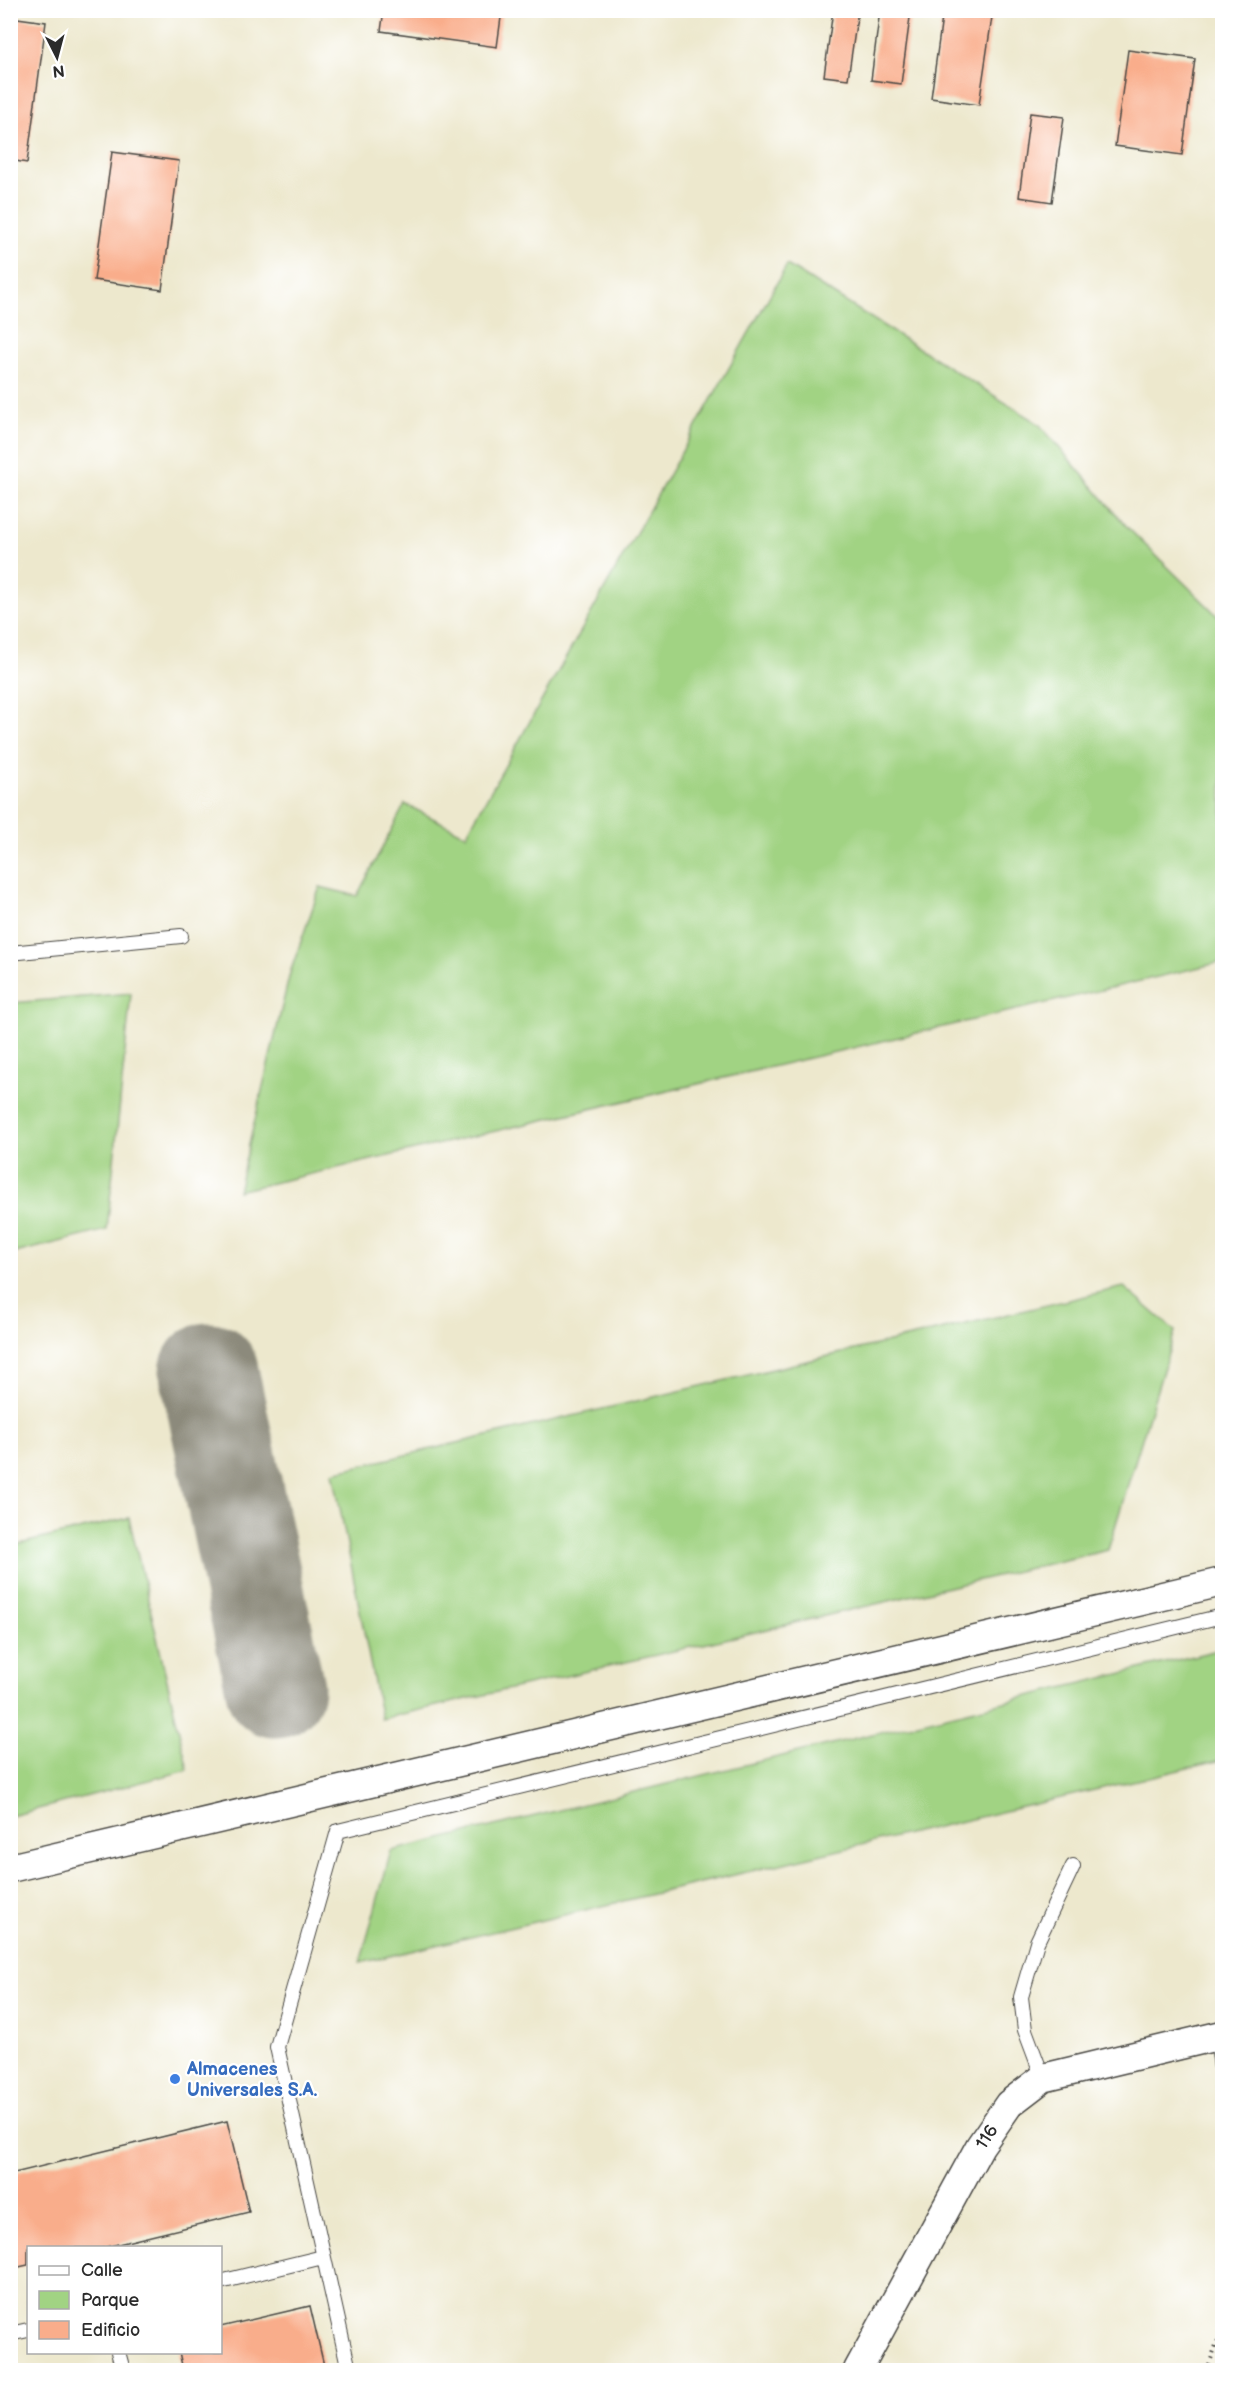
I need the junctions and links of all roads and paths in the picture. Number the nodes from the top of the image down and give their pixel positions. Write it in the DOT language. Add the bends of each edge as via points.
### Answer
graph roads {
  1 [pos="181,936"];
  2 [pos="10,953"];
  3 [pos="1222,1582"];
  4 [pos="1222,1616"];
  5 [pos="1073,1866"];
  6 [pos="10,1868"];
  7 [pos="1220,2035"];
  8 [pos="1222,2077"];
  9 [pos="1042,2078"];
  10 [pos="323,2257"];
  11 [pos="222,2282"];
  12 [pos="27,2330"];
  13 [pos="1222,2330"];
  14 [pos="10,2334"];
  15 [pos="119,2354"];
  16 [pos="123,2370"];
  17 [pos="349,2370"];
  18 [pos="858,2370"];
  19 [pos="1207,2370"];
  1 -- 2 [label="lane"];
  3 -- 6 [label="street"];
  4 -- 10 [label="lane" via="338,1831 277,2047"];
  5 -- 9 [label="lane" via="1037,1942 1021,1997 1024,2030"];
  7 -- 8 [label="lane"];
  7 -- 9 [label="street, 116"];
  9 -- 18 [label="street, 116" via="1009,2104 980,2146"];
  10 -- 11 [label="lane"];
  10 -- 17 [label="lane"];
  12 -- 14 [label="lane"];
  13 -- 19 [label="path"];
  15 -- 16 [label="lane"];
}
